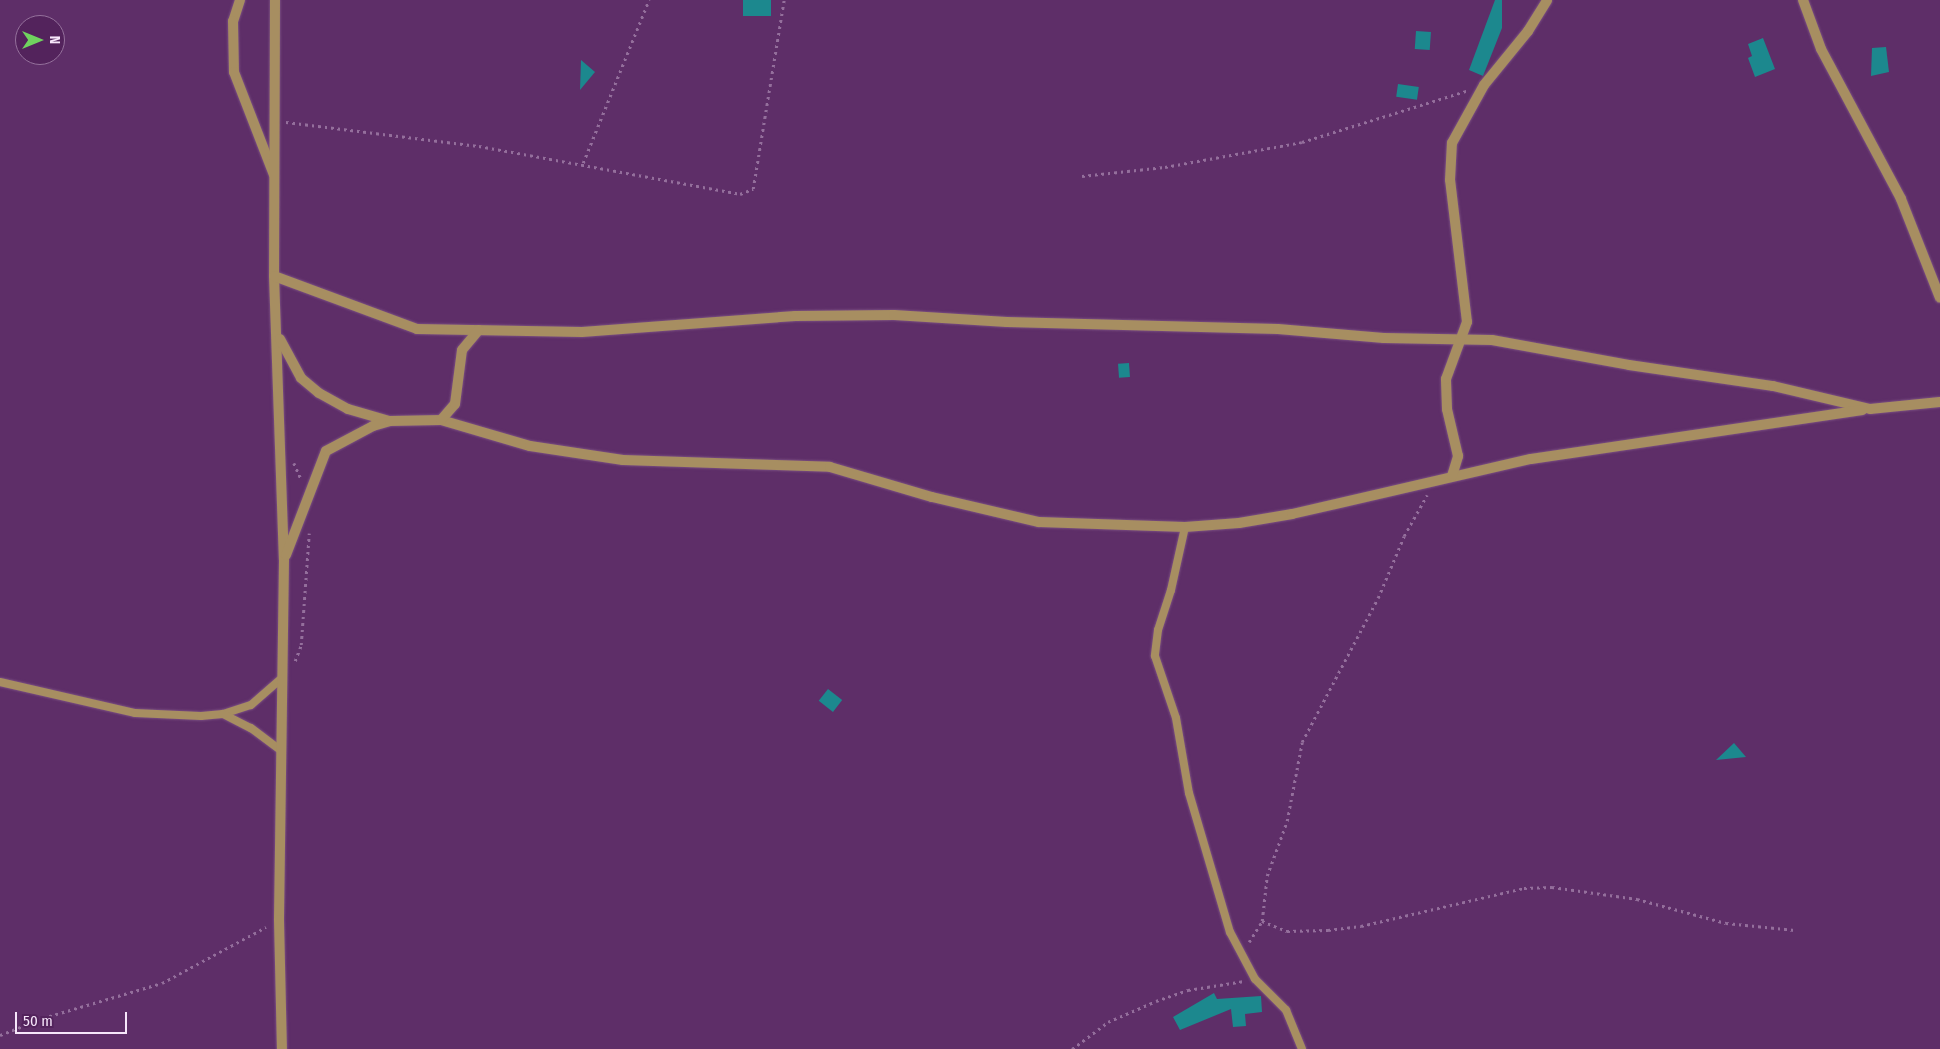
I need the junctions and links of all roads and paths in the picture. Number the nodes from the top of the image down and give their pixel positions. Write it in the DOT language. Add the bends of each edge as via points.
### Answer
graph roads {
  1 [pos="240,0"];
  2 [pos="275,0"];
  3 [pos="649,0"];
  4 [pos="784,0"];
  5 [pos="1547,0"];
  6 [pos="1803,0"];
  7 [pos="1484,85"];
  8 [pos="275,120"];
  9 [pos="583,164"];
  10 [pos="1082,176"];
  11 [pos="276,180"];
  12 [pos="274,276"];
  13 [pos="1940,298"];
  14 [pos="479,330"];
  15 [pos="277,334"];
  16 [pos="1462,339"];
  17 [pos="1940,402"];
  18 [pos="1870,409"];
  19 [pos="441,420"];
  20 [pos="390,421"];
  21 [pos="1452,476"];
  22 [pos="1437,480"];
  23 [pos="308,523"];
  24 [pos="1185,527"];
  25 [pos="284,560"];
  26 [pos="282,678"];
  27 [pos="0,682"];
  28 [pos="223,714"];
  29 [pos="280,750"];
  30 [pos="279,920"];
  31 [pos="1262,921"];
  32 [pos="1795,930"];
  33 [pos="1240,954"];
  34 [pos="1256,979"];
  35 [pos="0,1035"];
  36 [pos="282,1049"];
  37 [pos="1072,1049"];
  38 [pos="1302,1049"];
  1 -- 11 [label="street" via="233,21 234,72"];
  2 -- 8 [label="street"];
  3 -- 9 [label="path"];
  4 -- 9 [label="path" via="753,189 740,194"];
  5 -- 7 [label="street" via="1528,31"];
  6 -- 13 [label="street" via="1821,48 1901,198"];
  7 -- 10 [label="path" via="1302,142 1165,167"];
  7 -- 16 [label="street" via="1452,143 1450,180 1467,322"];
  8 -- 9 [label="path" via="479,146"];
  8 -- 11 [label="street"];
  11 -- 12 [label="street"];
  12 -- 14 [label="street" via="417,329"];
  12 -- 15 [label="street"];
  14 -- 16 [label="street" via="582,332 794,316 894,315 1007,322 1182,324"];
  14 -- 19 [label="street" via="462,350 455,404"];
  15 -- 20 [label="street" via="301,378 319,393 348,409"];
  15 -- 25 [label="street"];
  16 -- 18 [label="street" via="1492,340 1629,365 1773,386"];
  16 -- 21 [label="street" via="1446,379 1447,409 1458,456"];
  17 -- 18 [label="street"];
  18 -- 21 [label="street" via="1532,459"];
  19 -- 20 [label="street"];
  19 -- 24 [label="street" via="530,446 623,460 830,467 932,497 1039,522"];
  20 -- 25 [label="street" via="352,434 326,451"];
  21 -- 22 [label="street"];
  22 -- 24 [label="street" via="1292,514 1239,523"];
  22 -- 31 [label="path" via="1416,511 1378,598 1302,742 1287,822 1267,876"];
  23 -- 26 [label="path" via="301,645 292,668"];
  24 -- 33 [label="lane" via="1158,630 1155,656 1176,718 1188,793"];
  25 -- 26 [label="street"];
  26 -- 28 [label="lane" via="251,705"];
  26 -- 29 [label="street"];
  27 -- 28 [label="lane" via="135,713 168,716"];
  28 -- 29 [label="lane" via="252,728"];
  29 -- 30 [label="street"];
  30 -- 35 [label="path" via="162,983 43,1018"];
  30 -- 36 [label="street"];
  31 -- 32 [label="path" via="1287,931 1328,930 1361,926 1524,888 1552,887 1636,899 1726,923"];
  31 -- 33 [label="path"];
  33 -- 34 [label="lane"];
  34 -- 37 [label="path" via="1188,990 1156,1000 1108,1022"];
  34 -- 38 [label="lane" via="1286,1010"];
}
